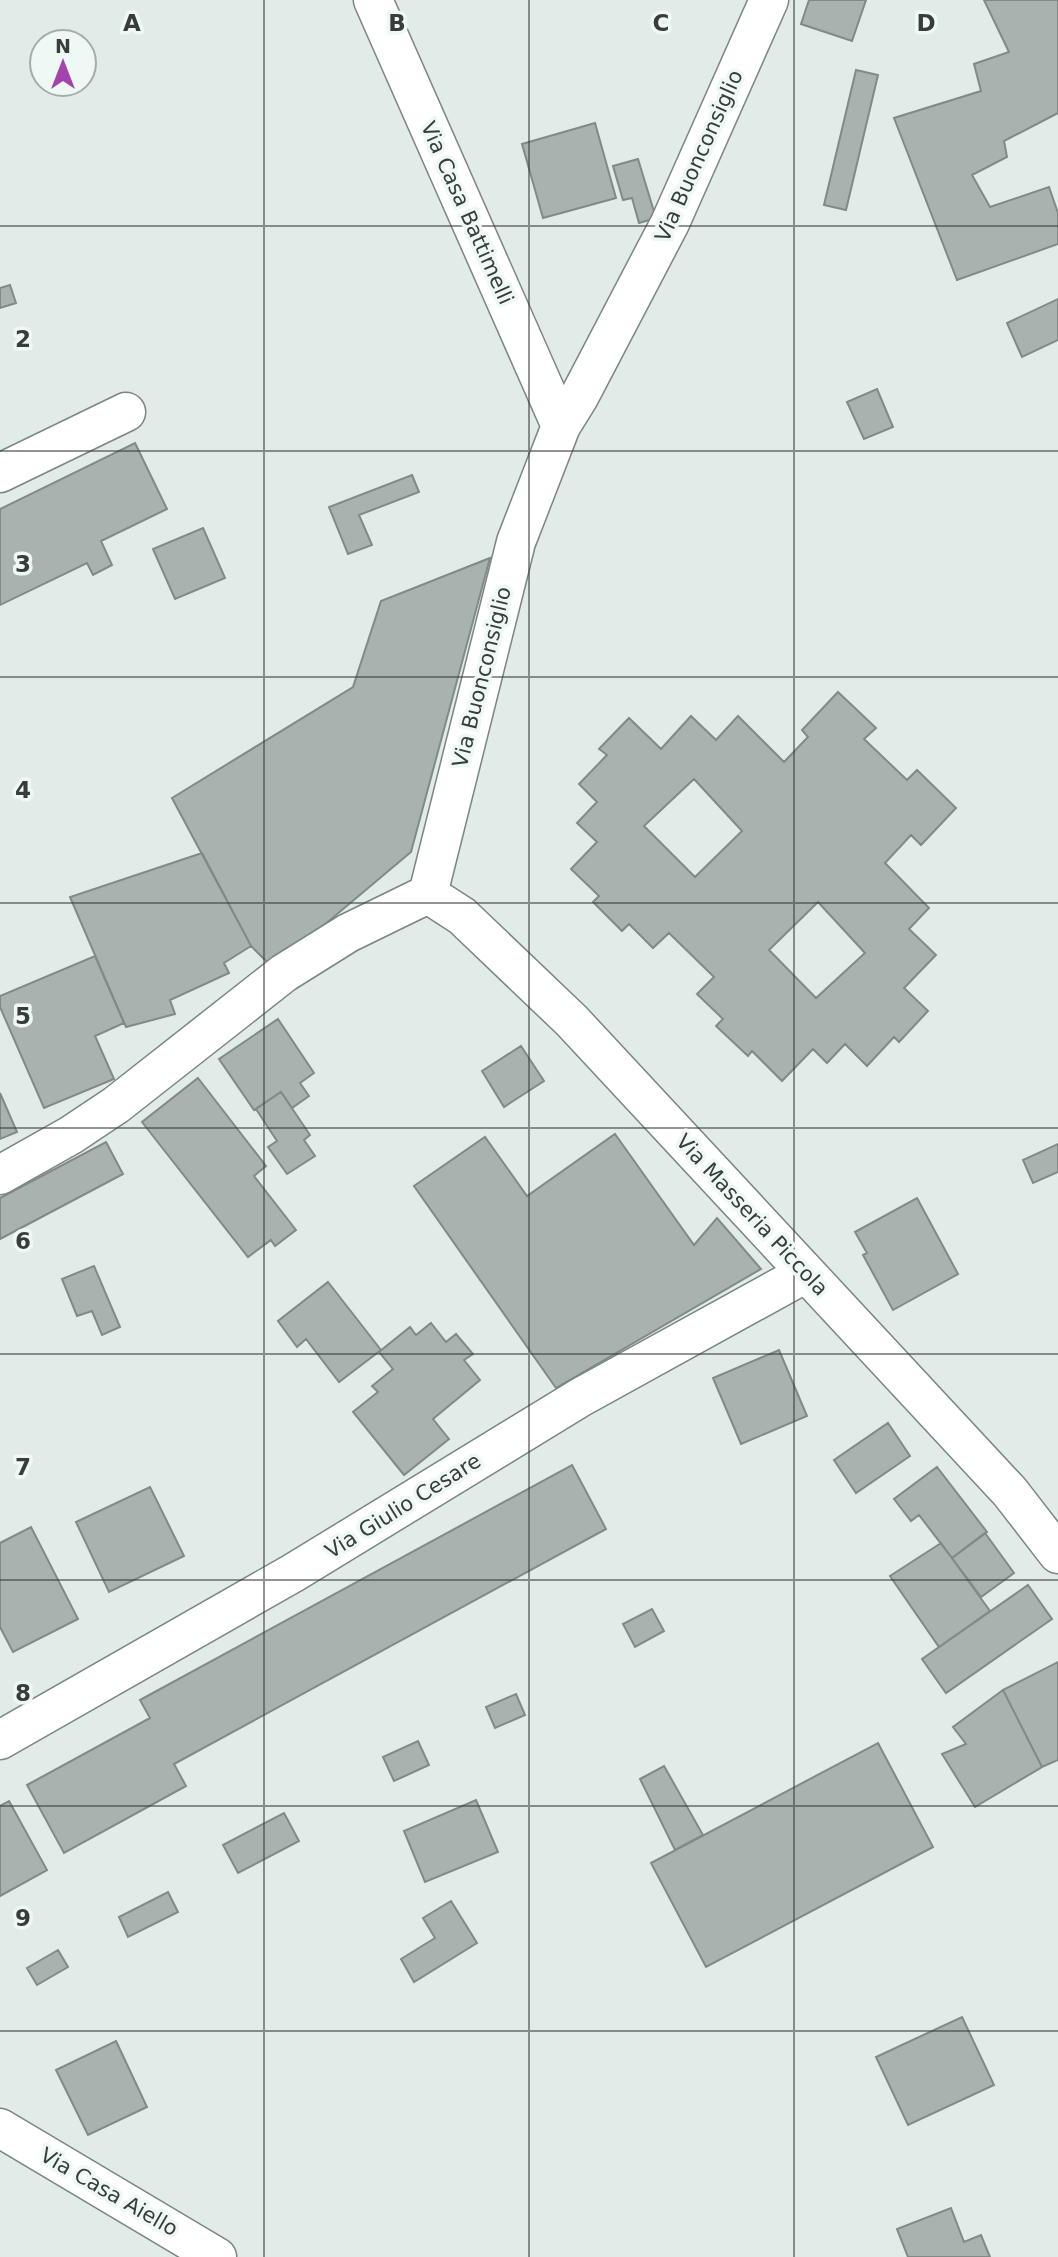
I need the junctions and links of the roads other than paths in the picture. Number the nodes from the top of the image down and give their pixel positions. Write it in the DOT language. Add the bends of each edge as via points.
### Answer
graph roads {
  1 [pos="373,0"];
  2 [pos="769,0"];
  3 [pos="126,412"];
  4 [pos="561,426"];
  5 [pos="0,473"];
  6 [pos="428,894"];
  7 [pos="0,1175"];
  8 [pos="806,1273"];
  9 [pos="1058,1554"];
  10 [pos="0,1740"];
  11 [pos="0,2129"];
  12 [pos="217,2257"];
  1 -- 4 [label="street, Via Casa Battimelli"];
  2 -- 4 [label="street, Via Buonconsiglio" via="670,223"];
  3 -- 5 [label="street"];
  4 -- 6 [label="street, Via Buonconsiglio" via="516,542"];
  6 -- 7 [label="street" via="348,933 284,973 116,1105"];
  6 -- 8 [label="street, Via Masseria Piccola" via="462,916 572,1021"];
  8 -- 9 [label="street, Via Masseria Piccola" via="1010,1492"];
  8 -- 10 [label="street, Via Giulio Cesare" via="581,1397 293,1573"];
  11 -- 12 [label="street, Via Casa Aiello"];
}
